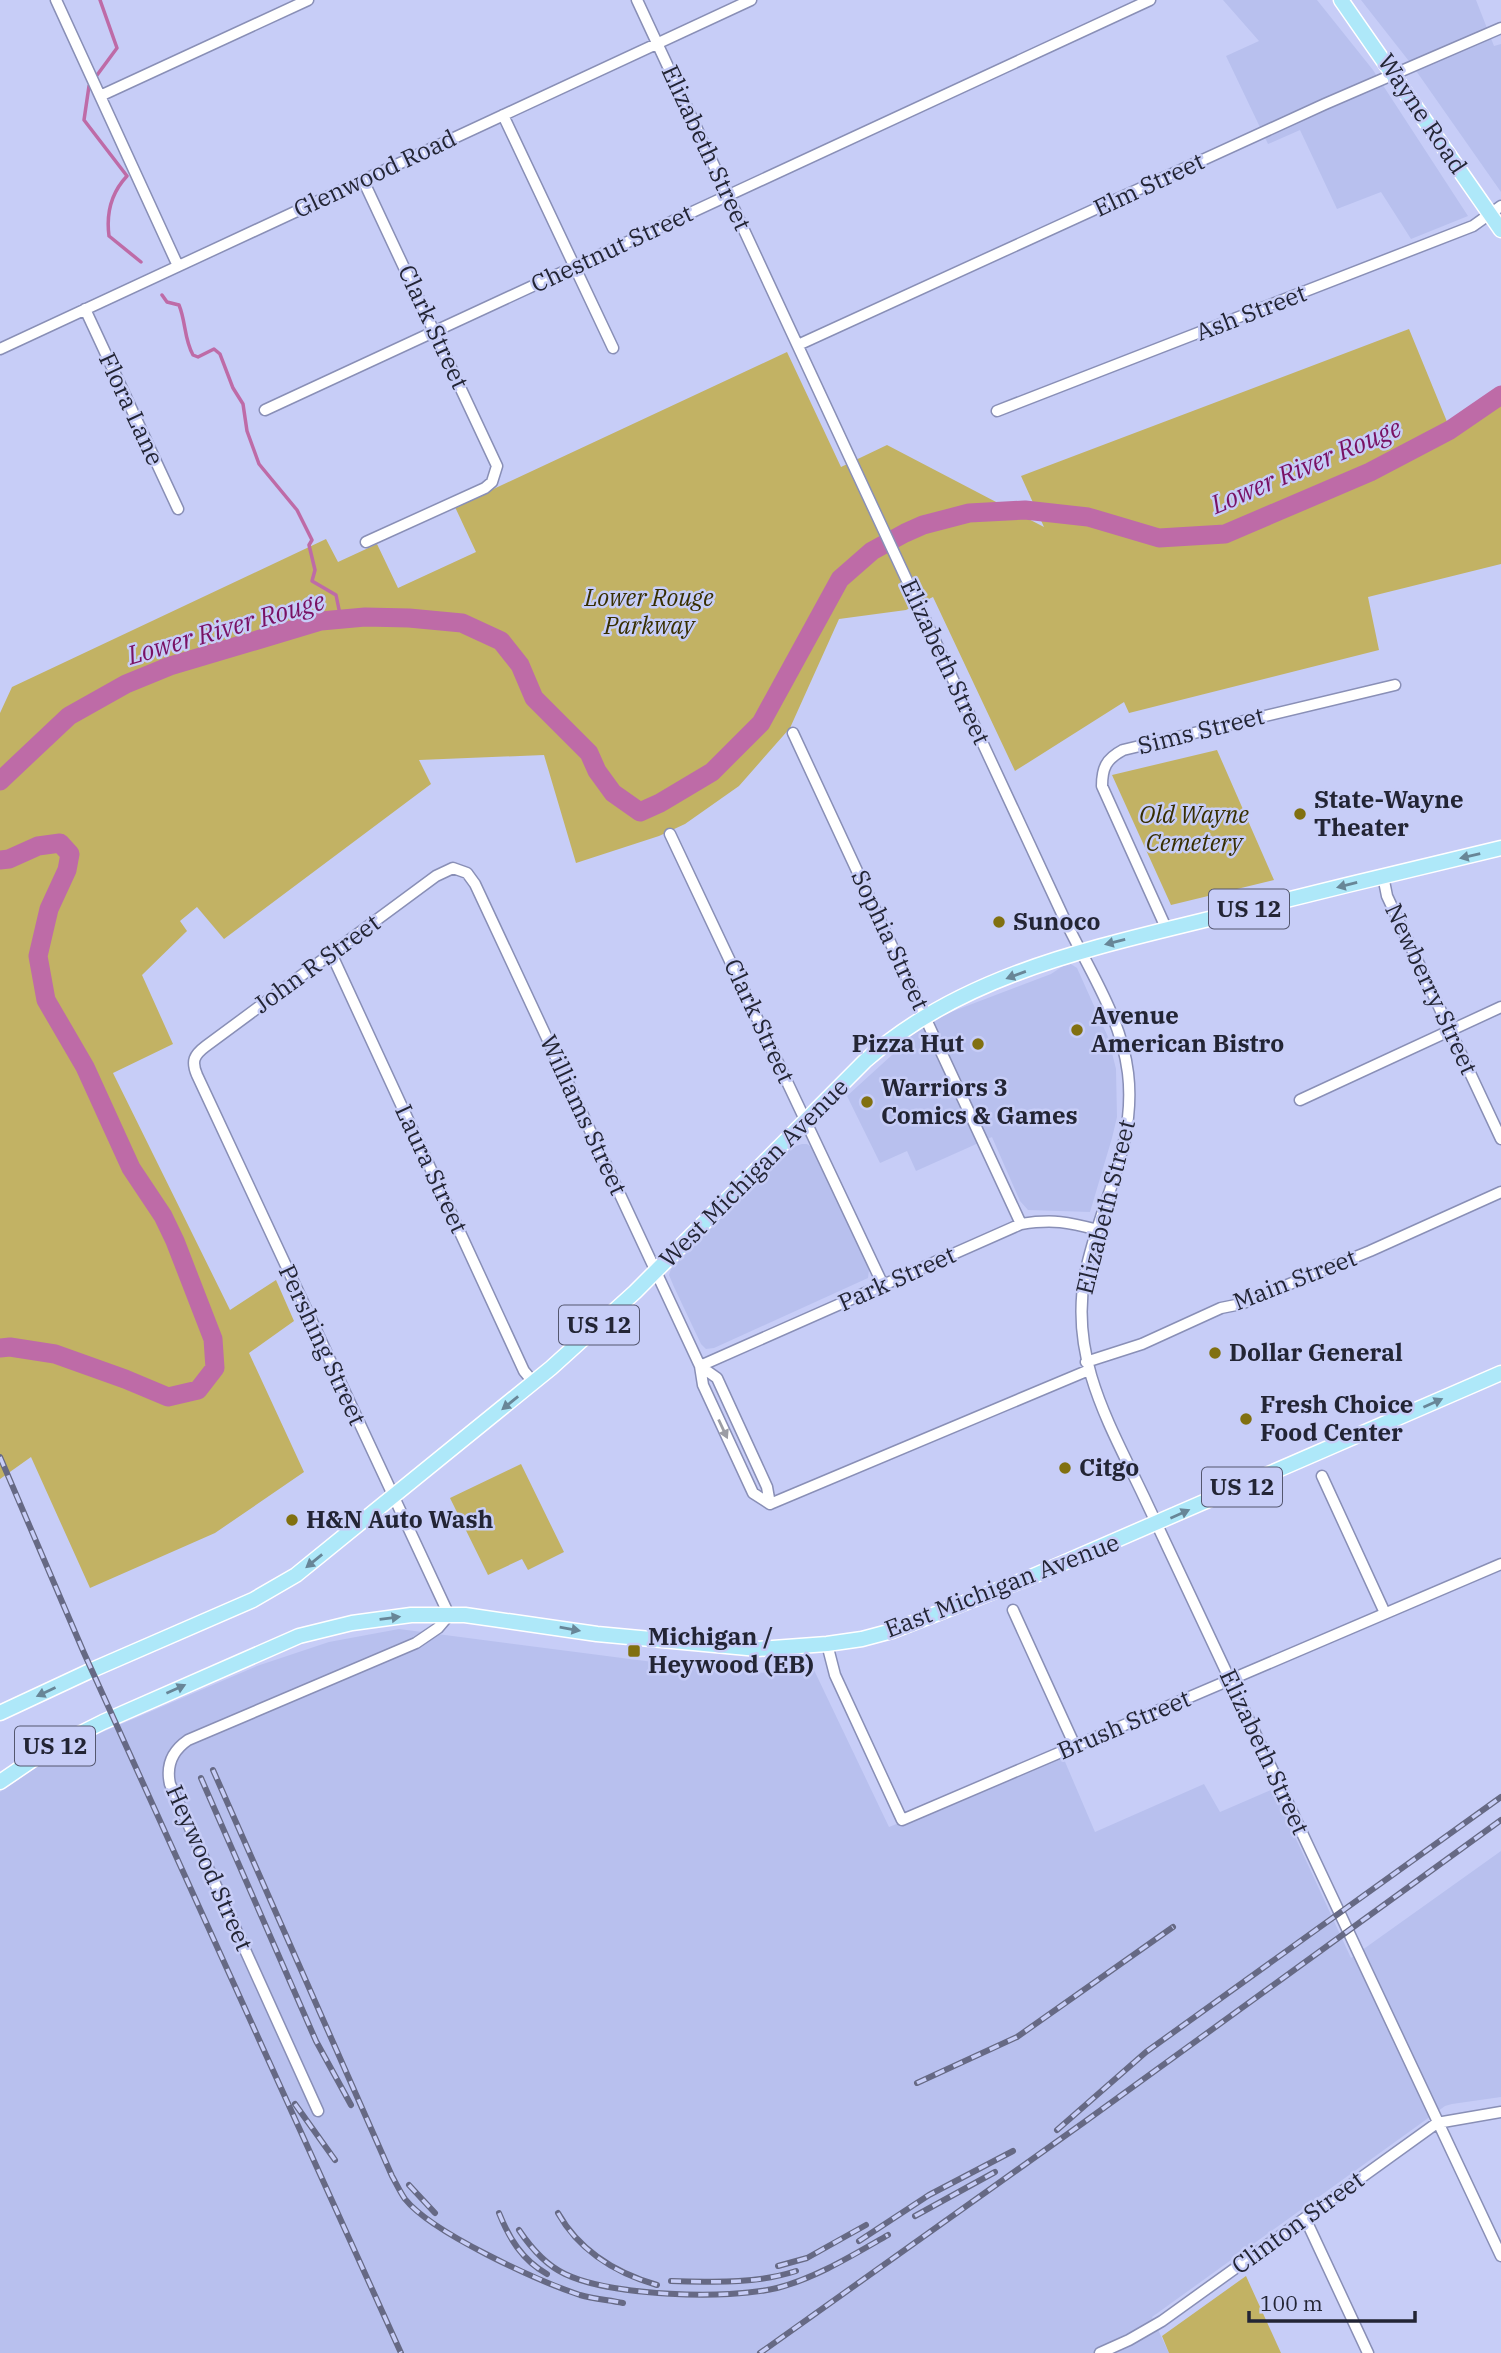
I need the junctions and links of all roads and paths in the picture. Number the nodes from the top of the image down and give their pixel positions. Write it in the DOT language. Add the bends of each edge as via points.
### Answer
graph roads {
  1 [pos="56,0"];
  2 [pos="308,0"];
  3 [pos="637,0"];
  4 [pos="751,0"];
  5 [pos="1150,0"];
  6 [pos="1341,0"];
  7 [pos="1501,28"];
  8 [pos="656,44"];
  9 [pos="1394,73"];
  10 [pos="100,96"];
  11 [pos="503,115"];
  12 [pos="363,180"];
  13 [pos="728,195"];
  14 [pos="1496,210"];
  15 [pos="1501,230"];
  16 [pos="178,266"];
  17 [pos="575,267"];
  18 [pos="85,309"];
  19 [pos="435,331"];
  20 [pos="798,345"];
  21 [pos="613,348"];
  22 [pos="0,349"];
  23 [pos="265,410"];
  24 [pos="997,411"];
  25 [pos="178,509"];
  26 [pos="366,542"];
  27 [pos="1395,685"];
  28 [pos="793,733"];
  29 [pos="670,834"];
  30 [pos="1501,848"];
  31 [pos="459,869"];
  32 [pos="1383,876"];
  33 [pos="1167,930"];
  34 [pos="1080,951"];
  35 [pos="331,953"];
  36 [pos="1501,1007"];
  37 [pos="926,1015"];
  38 [pos="1450,1031"];
  39 [pos="197,1075"];
  40 [pos="1300,1100"];
  41 [pos="806,1121"];
  42 [pos="1501,1139"];
  43 [pos="1501,1192"];
  44 [pos="1021,1224"];
  45 [pos="1098,1230"];
  46 [pos="655,1272"];
  47 [pos="883,1284"];
  48 [pos="700,1366"];
  49 [pos="1087,1366"];
  50 [pos="1501,1373"];
  51 [pos="534,1383"];
  52 [pos="1322,1476"];
  53 [pos="393,1497"];
  54 [pos="770,1504"];
  55 [pos="1157,1524"];
  56 [pos="1501,1564"];
  57 [pos="1013,1610"];
  58 [pos="1385,1613"];
  59 [pos="449,1615"];
  60 [pos="827,1644"];
  61 [pos="1230,1679"];
  62 [pos="0,1713"];
  63 [pos="1075,1746"];
  64 [pos="0,1782"];
  65 [pos="318,2111"];
  66 [pos="1501,2112"];
  67 [pos="1437,2123"];
  68 [pos="1305,2218"];
  69 [pos="1501,2256"];
  70 [pos="1100,2353"];
  71 [pos="1368,2353"];
  1 -- 10 [label="street"];
  2 -- 10 [label="street"];
  3 -- 8 [label="street, Elizabeth Street"];
  4 -- 8 [label="street, Glenwood Road"];
  5 -- 13 [label="street, Chestnut Street"];
  6 -- 9 [label="main road, Wayne Road"];
  7 -- 9 [label="street, Elm Street"];
  8 -- 11 [label="street, Glenwood Road"];
  8 -- 13 [label="street, Elizabeth Street"];
  9 -- 14 [label="main road, Wayne Road"];
  9 -- 20 [label="street, Elm Street"];
  10 -- 16 [label="street"];
  11 -- 12 [label="street, Glenwood Road"];
  11 -- 17 [label="street"];
  12 -- 16 [label="street, Glenwood Road"];
  12 -- 19 [label="street, Clark Street"];
  13 -- 17 [label="street, Chestnut Street"];
  13 -- 20 [label="street, Elizabeth Street"];
  14 -- 15 [label="main road, Wayne Road"];
  14 -- 24 [label="street, Ash Street" via="1473,226 1436,241"];
  16 -- 18 [label="street, Glenwood Road"];
  17 -- 19 [label="street, Chestnut Street"];
  17 -- 21 [label="street"];
  18 -- 22 [label="street, Glenwood Road"];
  18 -- 25 [label="street, Flora Lane"];
  19 -- 23 [label="street, Chestnut Street"];
  19 -- 26 [label="street, Clark Street" via="495,458 496,475 485,488"];
  20 -- 34 [label="street, Elizabeth Street"];
  27 -- 33 [label="street, Sims Street" via="1113,755 1103,766 1101,786"];
  28 -- 37 [label="street, Sophia Street"];
  29 -- 41 [label="street, Clark Street"];
  30 -- 32 [label="main road, West Michigan Avenue / US 12, one-way"];
  31 -- 35 [label="street, John R Street" via="436,876"];
  31 -- 46 [label="street, Williams Street" via="475,884"];
  32 -- 33 [label="main road, West Michigan Avenue / US 12, one-way"];
  32 -- 38 [label="street, Newberry Street" via="1387,895"];
  33 -- 34 [label="main road, West Michigan Avenue / US 12, one-way"];
  34 -- 37 [label="main road, West Michigan Avenue / US 12, one-way" via="970,992"];
  34 -- 45 [label="street, Elizabeth Street" via="1117,1027 1129,1086 1125,1142"];
  35 -- 39 [label="street, John R Street" via="200,1050 192,1061"];
  35 -- 51 [label="street, Laura Street" via="524,1371"];
  36 -- 38 [label="street"];
  37 -- 41 [label="main road, West Michigan Avenue / US 12" via="885,1043"];
  37 -- 44 [label="street, Sophia Street"];
  38 -- 40 [label="street"];
  38 -- 42 [label="street, Newberry Street"];
  39 -- 53 [label="street, Pershing Street"];
  41 -- 46 [label="main road, West Michigan Avenue / US 12"];
  41 -- 47 [label="street, Clark Street"];
  43 -- 49 [label="street, Main Street" via="1370,1251"];
  44 -- 45 [label="street, Park Street" via="1064,1221"];
  44 -- 47 [label="street, Park Street"];
  45 -- 49 [label="street, Elizabeth Street" via="1082,1301"];
  46 -- 48 [label="street, Williams Street"];
  46 -- 51 [label="main road, West Michigan Avenue / US 12"];
  47 -- 48 [label="street, Park Street"];
  48 -- 54 [label="street, Williams Street" via="717,1378 767,1487"];
  48 -- 54 [label="street, Williams Street, one-way" via="703,1385 753,1493"];
  49 -- 54 [label="street, Main Street"];
  49 -- 55 [label="street, Elizabeth Street"];
  55 -- 50 [label="main road, East Michigan Avenue / US 12, one-way"];
  51 -- 53 [label="main road, West Michigan Avenue / US 12, one-way"];
  52 -- 58 [label="street"];
  53 -- 59 [label="street, Pershing Street"];
  53 -- 62 [label="main road, West Michigan Avenue / US 12, one-way" via="296,1575 253,1600"];
  55 -- 60 [label="main road, East Michigan Avenue / US 12" via="918,1623"];
  55 -- 61 [label="street, Elizabeth Street"];
  56 -- 58 [label="street, Brush Street"];
  57 -- 63 [label="street"];
  58 -- 61 [label="street, Brush Street"];
  59 -- 60 [label="main road, East Michigan Avenue / US 12, one-way" via="730,1648"];
  64 -- 59 [label="main road, East Michigan Avenue / US 12, one-way" via="47,1750 299,1636 352,1623"];
  59 -- 65 [label="street, Heywood Street" via="416,1643 188,1740 176,1750 169,1767 170,1784"];
  60 -- 63 [label="street, Brush Street" via="835,1675 902,1820"];
  61 -- 63 [label="street, Brush Street"];
  61 -- 67 [label="street, Elizabeth Street"];
  66 -- 67 [label="street, Clinton Street"];
  67 -- 68 [label="street, Clinton Street"];
  67 -- 69 [label="street, Elizabeth Street"];
  68 -- 70 [label="street, Clinton Street" via="1148,2330"];
  68 -- 71 [label="street"];
}
